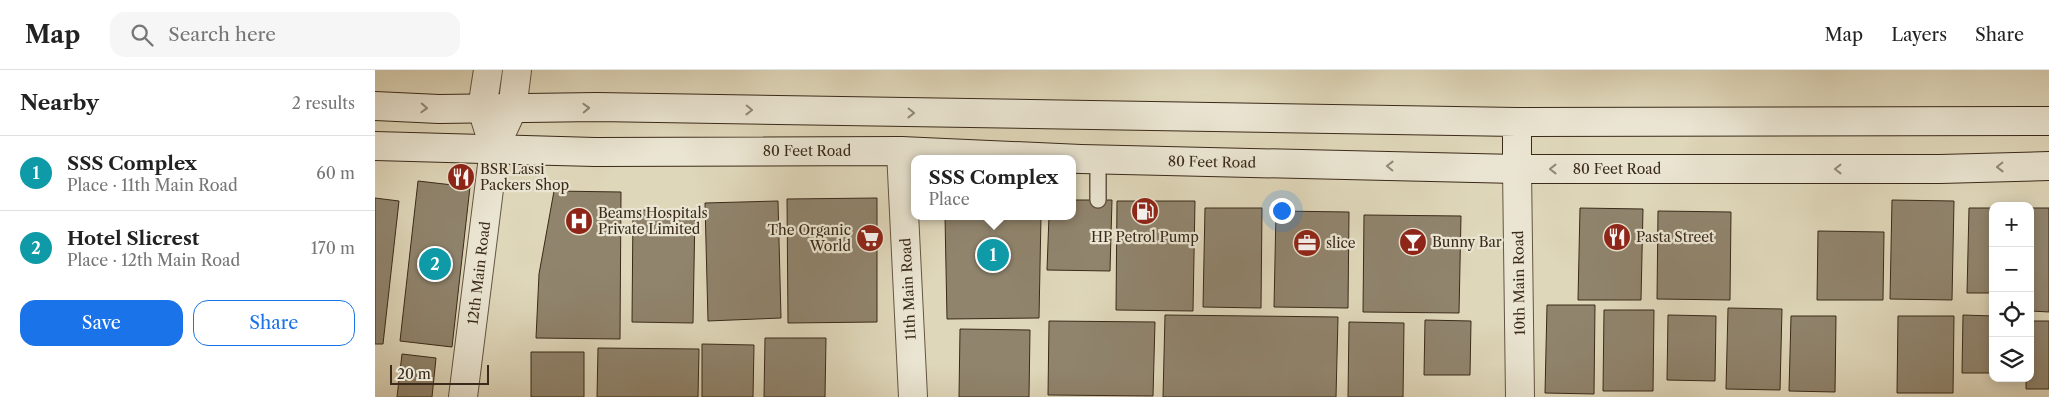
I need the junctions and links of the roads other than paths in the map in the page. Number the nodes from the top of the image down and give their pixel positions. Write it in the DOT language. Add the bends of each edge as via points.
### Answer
graph roads {
  1 [pos="488,70"];
  2 [pos="517,70"];
  3 [pos="375,106"];
  4 [pos="483,109"];
  5 [pos="512,110"];
  6 [pos="1080,116"];
  7 [pos="2049,121"];
  8 [pos="1517,122"];
  9 [pos="375,146"];
  10 [pos="494,149"];
  11 [pos="901,151"];
  12 [pos="986,155"];
  13 [pos="1073,155"];
  14 [pos="1076,159"];
  15 [pos="1076,165"];
  16 [pos="2049,166"];
  17 [pos="1517,169"];
  18 [pos="1098,200"];
  19 [pos="463,397"];
  20 [pos="913,397"];
  21 [pos="1520,397"];
  1 -- 4 [label="main road"];
  2 -- 5 [label="main road"];
  3 -- 4 [label="main road, one-way"];
  4 -- 5 [label="main road"];
  4 -- 10 [label="main road"];
  5 -- 6 [label="main road, one-way" via="597,108"];
  5 -- 10 [label="main road"];
  6 -- 8 [label="main road"];
  6 -- 13 [label="main road"];
  7 -- 8 [label="main road"];
  8 -- 17 [label="main road, 10th Main Road"];
  9 -- 10 [label="main road, 80 Feet Road"];
  10 -- 11 [label="main road, 80 Feet Road" via="588,152"];
  10 -- 19 [label="main road, 12th Main Road"];
  11 -- 12 [label="main road, 80 Feet Road"];
  11 -- 20 [label="main road, 11th Main Road"];
  17 -- 14 [label="main road, 80 Feet Road, one-way"];
  15 -- 18 [label="lane"];
  16 -- 17 [label="main road, 80 Feet Road, one-way"];
  17 -- 21 [label="main road, 10th Main Road"];
}
